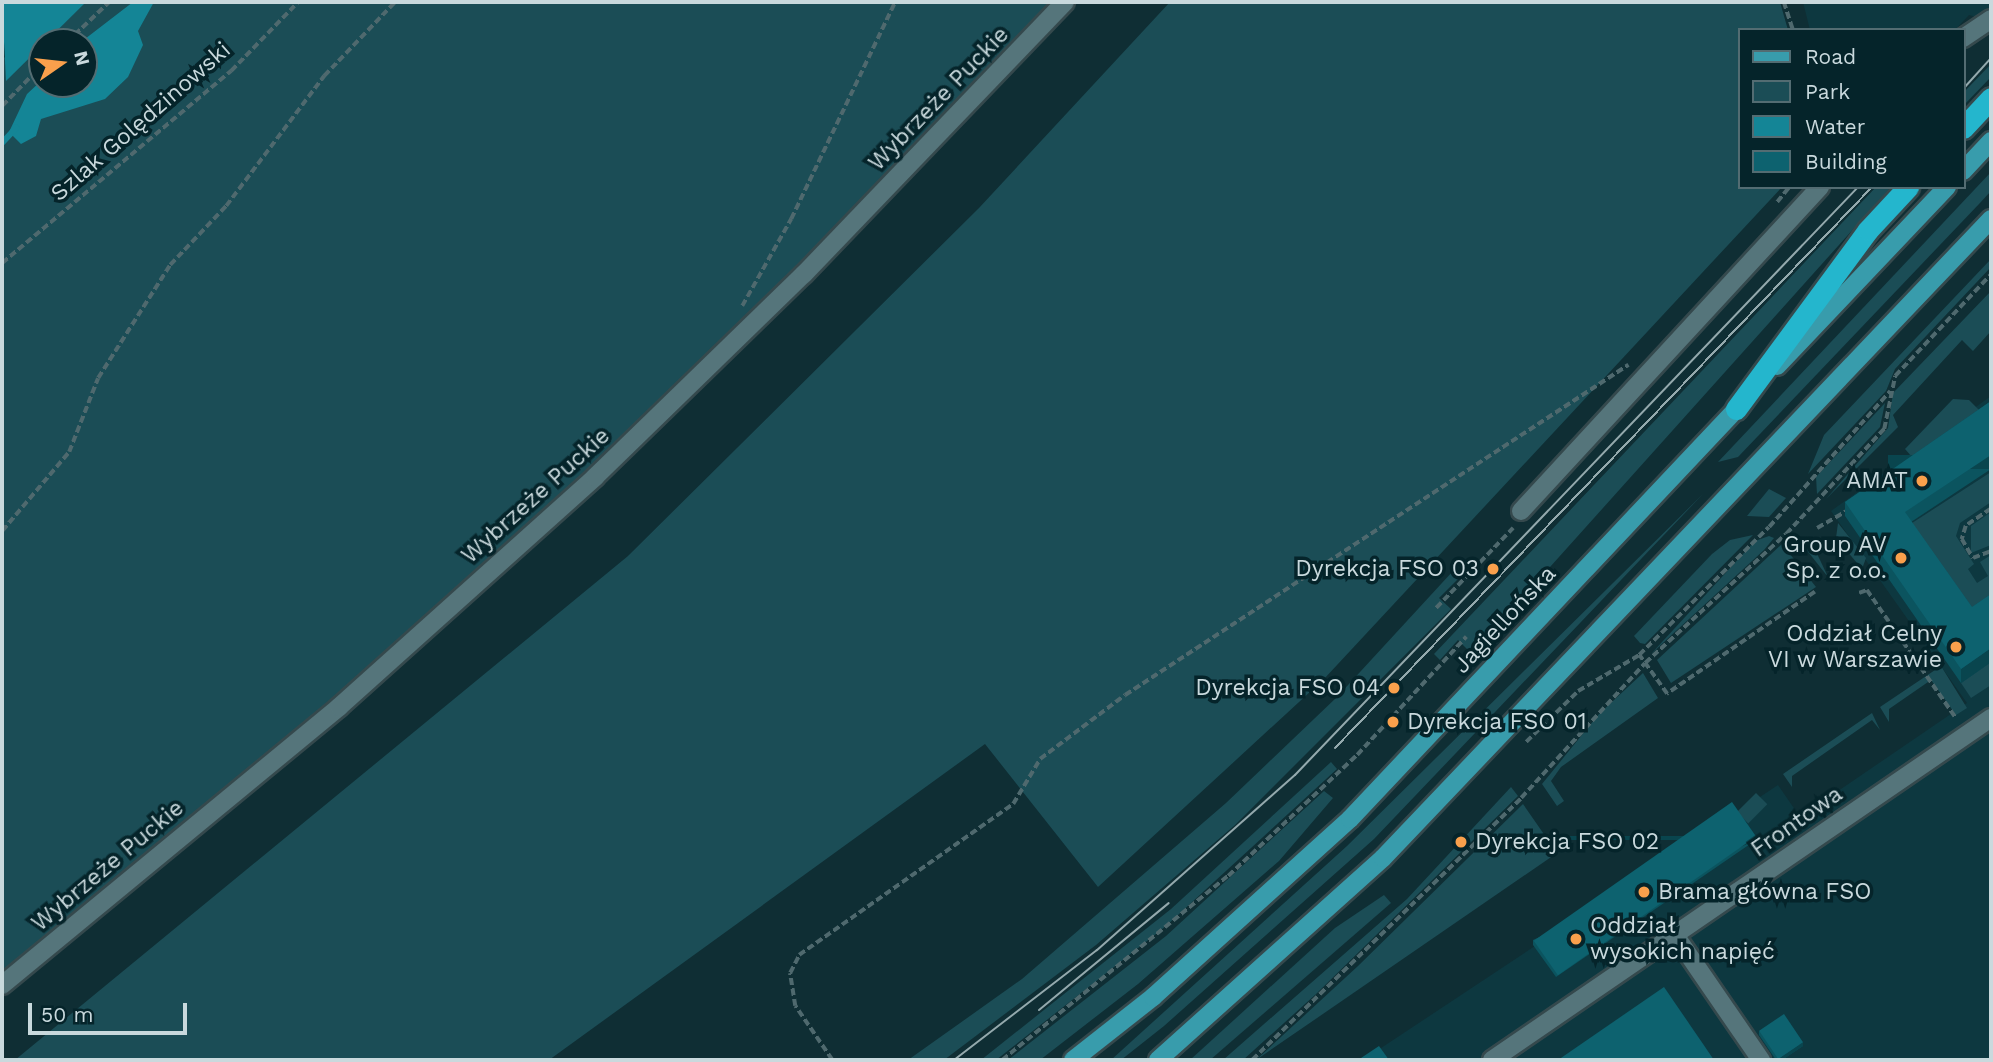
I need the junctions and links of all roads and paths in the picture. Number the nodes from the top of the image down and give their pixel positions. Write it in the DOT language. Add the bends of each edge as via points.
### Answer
graph roads {
  1 [pos="109,2"];
  2 [pos="298,2"];
  3 [pos="395,2"];
  4 [pos="895,2"];
  5 [pos="1065,2"];
  6 [pos="1784,2"];
  7 [pos="1991,19"];
  8 [pos="82,28"];
  9 [pos="1792,28"];
  10 [pos="1965,37"];
  11 [pos="28,79"];
  12 [pos="1991,99"];
  13 [pos="2,106"];
  14 [pos="1966,125"];
  15 [pos="1991,141"];
  16 [pos="1965,169"];
  17 [pos="1787,189"];
  18 [pos="1818,189"];
  19 [pos="1906,189"];
  20 [pos="1945,189"];
  21 [pos="1773,208"];
  22 [pos="1991,219"];
  23 [pos="2,263"];
  24 [pos="1991,274"];
  25 [pos="737,314"];
  26 [pos="1631,362"];
  27 [pos="1891,390"];
  28 [pos="1736,409"];
  29 [pos="1852,508"];
  30 [pos="1991,509"];
  31 [pos="1521,510"];
  32 [pos="1817,528"];
  33 [pos="2,531"];
  34 [pos="1991,551"];
  35 [pos="1815,592"];
  36 [pos="1859,593"];
  37 [pos="1436,608"];
  38 [pos="1466,637"];
  39 [pos="1639,655"];
  40 [pos="1645,663"];
  41 [pos="1991,718"];
  42 [pos="1967,734"];
  43 [pos="1526,742"];
  44 [pos="1675,935"];
  45 [pos="2,985"];
  46 [pos="832,1060"];
  47 [pos="1002,1060"];
  48 [pos="1073,1060"];
  49 [pos="1158,1060"];
  50 [pos="1252,1060"];
  51 [pos="1492,1060"];
  52 [pos="1761,1060"];
  1 -- 8 [label="path"];
  2 -- 23 [label="path, Szlak Golędzinowski" via="231,71"];
  3 -- 33 [label="path" via="324,76 226,206 170,265 98,378 69,452"];
  4 -- 25 [label="path" via="791,219"];
  5 -- 45 [label="lane, Wybrzeże Puckie" via="804,274 595,477 339,707"];
  6 -- 9 [label="path"];
  7 -- 10 [label="lane"];
  11 -- 13 [label="path"];
  12 -- 14 [label="highway"];
  15 -- 16 [label="main road"];
  17 -- 21 [label="path"];
  18 -- 31 [label="lane"];
  19 -- 28 [label="highway" via="1868,230"];
  20 -- 28 [label="main road, Jagiellońska"];
  22 -- 49 [label="main road" via="1383,858"];
  24 -- 27 [label="path" via="1895,376"];
  26 -- 46 [label="path" via="1125,695 1040,759 1013,804 800,955 791,991"];
  27 -- 39 [label="path" via="1769,527"];
  27 -- 40 [label="path" via="1884,429 1786,534"];
  28 -- 48 [label="main road, Jagiellońska" via="1350,819 1153,997"];
  29 -- 32 [label="path"];
  30 -- 34 [label="path" via="1966,526 1962,539 1973,558"];
  31 -- 37 [label="path" via="1492,555"];
  35 -- 40 [label="path" via="1667,694"];
  36 -- 42 [label="path" via="1867,590"];
  38 -- 47 [label="path" via="1357,755 1218,885"];
  39 -- 40 [label="path"];
  39 -- 43 [label="path" via="1578,691"];
  40 -- 50 [label="path" via="1512,807"];
  41 -- 42 [label="lane, Frontowa"];
  42 -- 44 [label="lane, Frontowa"];
  44 -- 51 [label="lane, Frontowa"];
  44 -- 52 [label="lane"];
}
